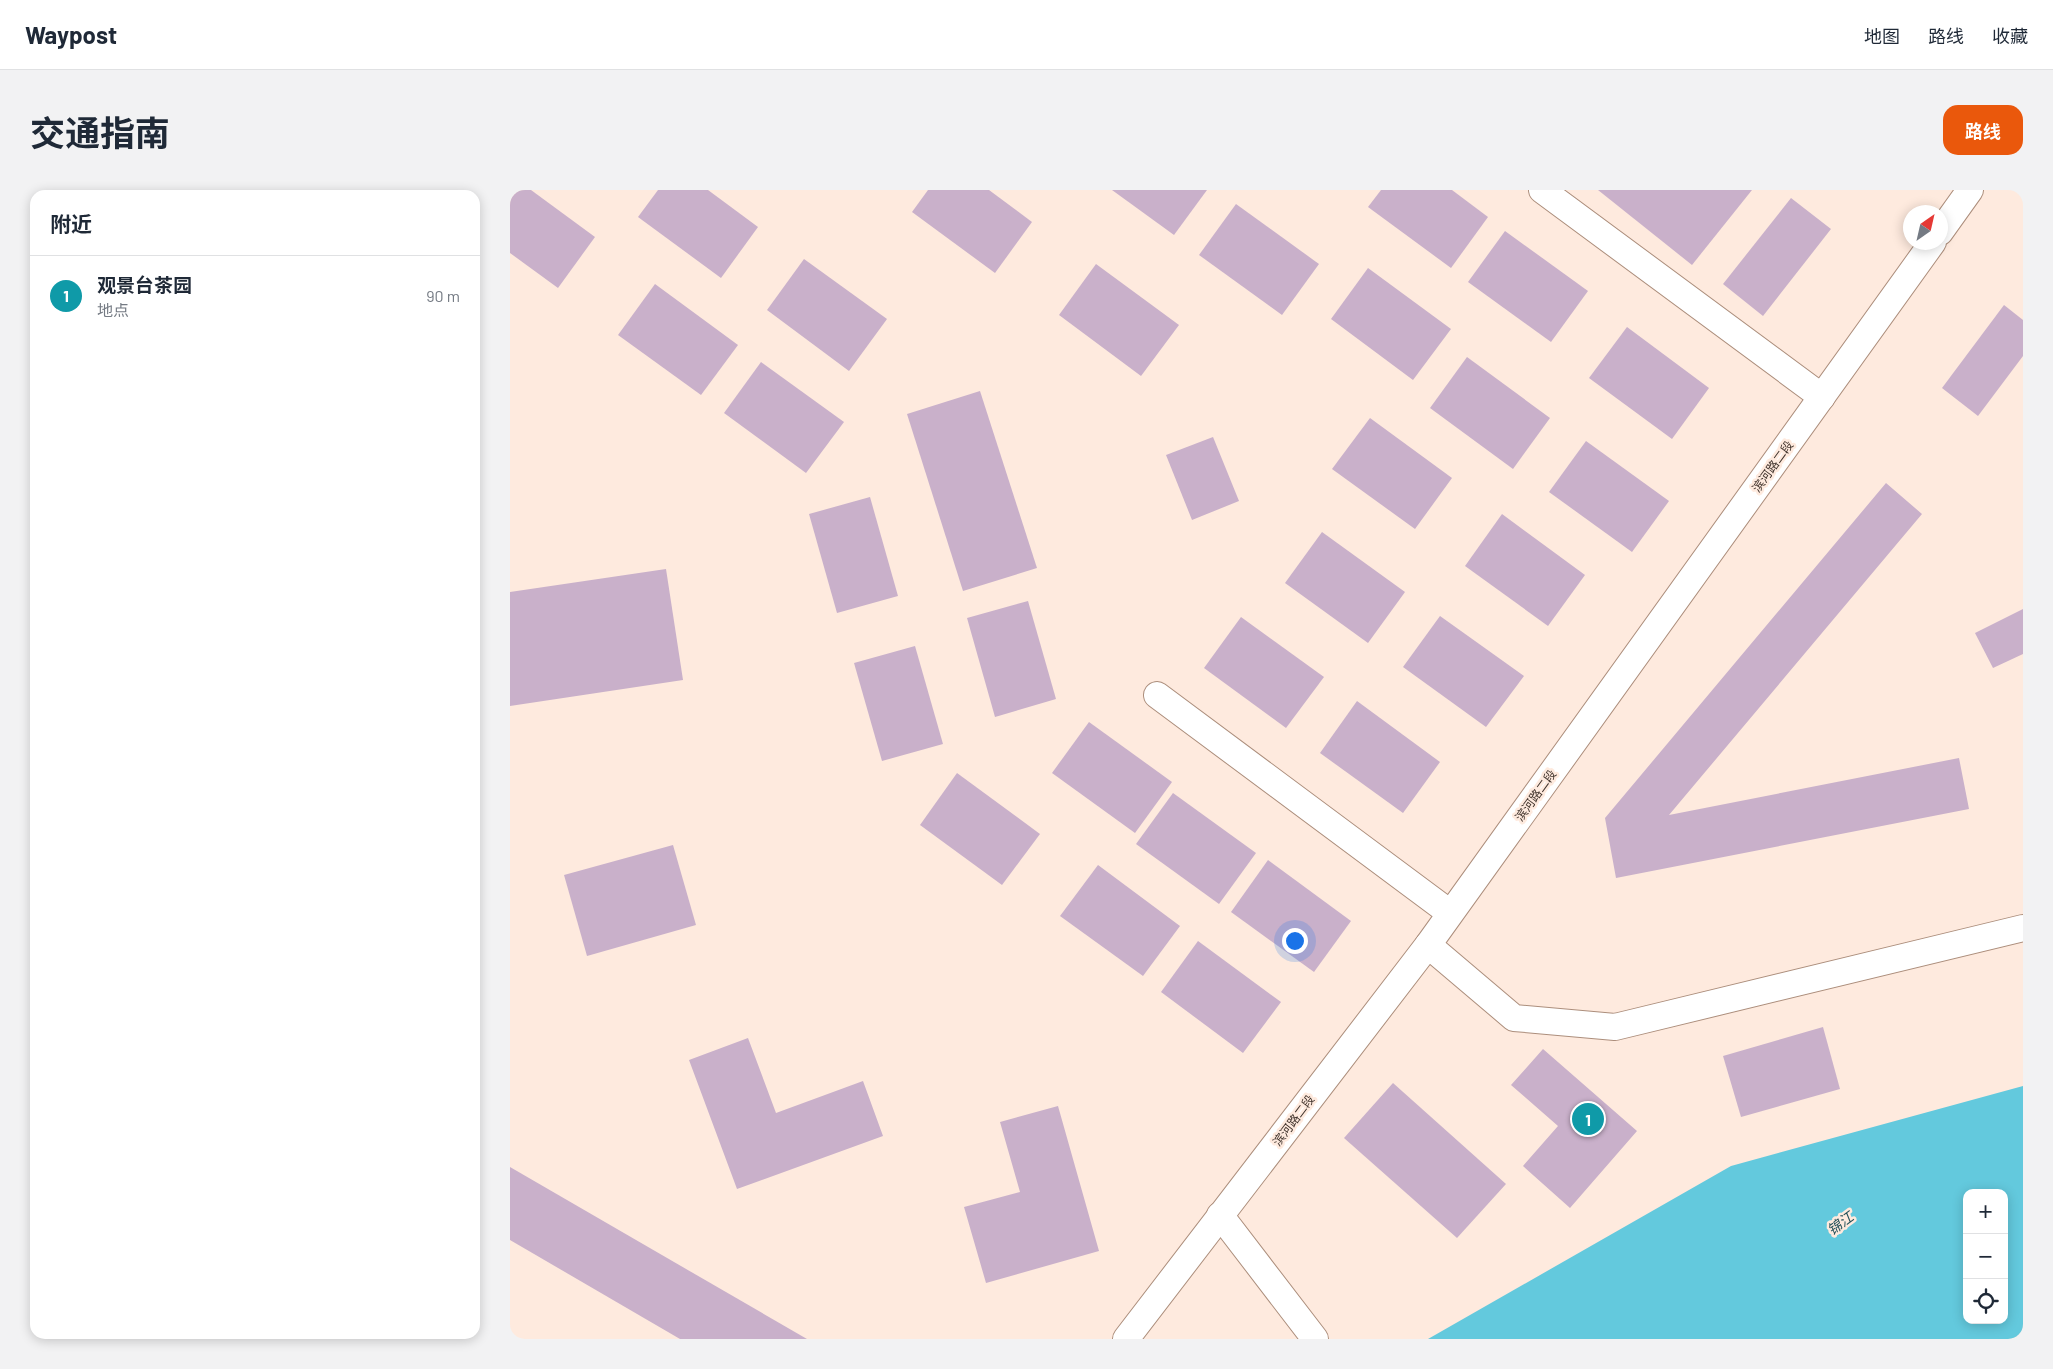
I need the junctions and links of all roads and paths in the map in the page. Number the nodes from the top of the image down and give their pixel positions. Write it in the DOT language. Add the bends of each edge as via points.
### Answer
graph roads {
  1 [pos="1542,190"];
  2 [pos="1970,190"];
  3 [pos="1948,221"];
  4 [pos="1927,250"];
  5 [pos="1822,397"];
  6 [pos="1158,695"];
  7 [pos="1450,913"];
  8 [pos="2023,928"];
  9 [pos="1428,945"];
  10 [pos="1220,1216"];
  11 [pos="1126,1339"];
  12 [pos="1315,1339"];
  1 -- 5 [label="street"];
  2 -- 3 [label="street"];
  4 -- 5 [label="street, 滨河路二段"];
  5 -- 7 [label="street, 滨河路二段"];
  6 -- 7 [label="street"];
  7 -- 9 [label="street, 滨河路二段"];
  8 -- 9 [label="street" via="1615,1027 1514,1018"];
  9 -- 10 [label="street, 滨河路二段"];
  10 -- 11 [label="street, 滨河路二段"];
  10 -- 12 [label="street"];
}
